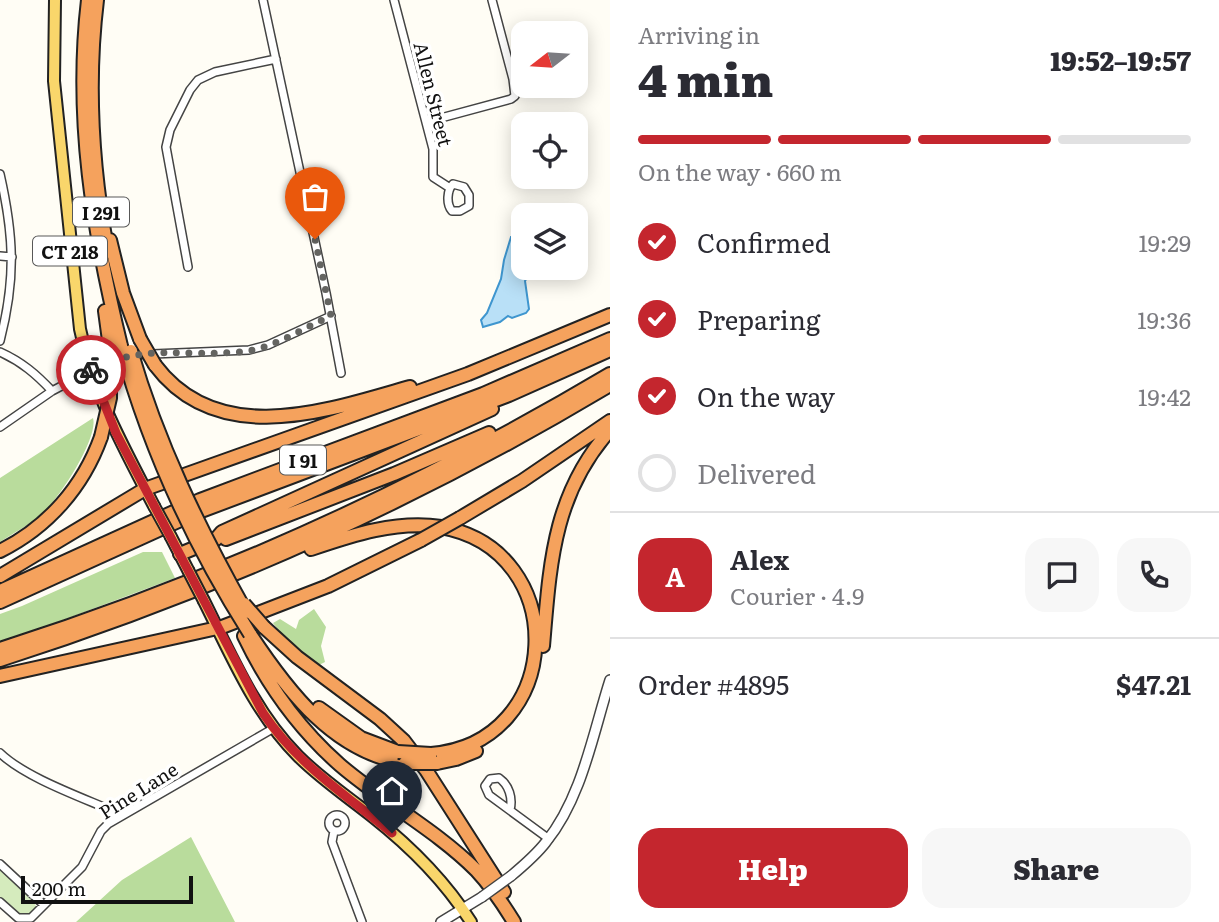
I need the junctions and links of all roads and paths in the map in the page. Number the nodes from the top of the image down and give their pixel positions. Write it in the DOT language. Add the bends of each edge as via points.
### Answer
graph roads {
  1 [pos="55,0"];
  2 [pos="88,0"];
  3 [pos="97,0"];
  4 [pos="263,0"];
  5 [pos="394,0"];
  6 [pos="492,0"];
  7 [pos="276,59"];
  8 [pos="426,122"];
  9 [pos="0,174"];
  10 [pos="450,188"];
  11 [pos="97,213"];
  12 [pos="0,256"];
  13 [pos="12,257"];
  14 [pos="188,267"];
  15 [pos="610,315"];
  16 [pos="331,316"];
  17 [pos="610,339"];
  18 [pos="0,341"];
  19 [pos="125,344"];
  20 [pos="610,350"];
  21 [pos="0,352"];
  22 [pos="514,355"];
  23 [pos="592,358"];
  24 [pos="90,371"];
  25 [pos="610,372"];
  26 [pos="341,373"];
  27 [pos="610,386"];
  28 [pos="52,391"];
  29 [pos="610,421"];
  30 [pos="0,427"];
  31 [pos="610,430"];
  32 [pos="145,489"];
  33 [pos="216,539"];
  34 [pos="0,551"];
  35 [pos="180,554"];
  36 [pos="266,560"];
  37 [pos="0,576"];
  38 [pos="0,591"];
  39 [pos="231,594"];
  40 [pos="0,603"];
  41 [pos="218,629"];
  42 [pos="254,632"];
  43 [pos="0,649"];
  44 [pos="0,660"];
  45 [pos="0,676"];
  46 [pos="610,680"];
  47 [pos="274,728"];
  48 [pos="0,753"];
  49 [pos="434,758"];
  50 [pos="510,810"];
  51 [pos="122,815"];
  52 [pos="334,831"];
  53 [pos="549,839"];
  54 [pos="0,864"];
  55 [pos="0,902"];
  56 [pos="44,905"];
  57 [pos="463,909"];
  58 [pos="362,922"];
  59 [pos="441,922"];
  60 [pos="471,922"];
  61 [pos="514,922"];
  62 [pos="523,922"];
  1 -- 24 [label="main road, CT 218" via="57,115 75,299"];
  2 -- 11 [label="highway, I 291" via="83,116"];
  3 -- 11 [label="highway, I 291" via="92,113"];
  4 -- 7 [label="street"];
  5 -- 8 [label="street, Allen Street"];
  6 -- 8 [label="street" via="515,96"];
  7 -- 14 [label="street" via="203,76 190,90 170,130 166,147"];
  7 -- 16 [label="street"];
  8 -- 10 [label="street, Allen Street" via="433,149 433,178"];
  9 -- 13 [label="street"];
  11 -- 19 [label="highway"];
  11 -- 19 [label="highway, I 291"];
  12 -- 13 [label="street"];
  13 -- 18 [label="street" via="9,304"];
  15 -- 22 [label="highway"];
  16 -- 24 [label="street" via="259,348 134,354"];
  16 -- 26 [label="street"];
  17 -- 38 [label="highway, I 91" via="493,390 210,496"];
  19 -- 22 [label="highway, bridge" via="204,406 272,417 360,401"];
  19 -- 34 [label="highway, bridge" via="101,437 87,469 60,506 34,531"];
  19 -- 39 [label="highway, I 291, bridge" via="135,394 165,472 196,541"];
  20 -- 23 [label="highway"];
  21 -- 28 [label="street" via="20,361"];
  22 -- 32 [label="highway"];
  23 -- 33 [label="highway" via="514,399 222,532"];
  23 -- 40 [label="highway" via="484,405 196,513"];
  24 -- 28 [label="street"];
  24 -- 32 [label="main road, CT 218"];
  25 -- 33 [label="highway" via="434,458"];
  25 -- 43 [label="highway" via="486,444 341,516 161,592"];
  27 -- 36 [label="highway" via="413,493"];
  28 -- 30 [label="street"];
  29 -- 41 [label="highway, bridge" via="533,474 421,540 328,586"];
  31 -- 49 [label="highway" via="580,471 561,516 551,564 542,657 529,698 509,726 489,743 463,757"];
  32 -- 35 [label="main road, CT 218, bridge"];
  32 -- 37 [label="highway"];
  33 -- 35 [label="highway"];
  35 -- 41 [label="main road, CT 218, bridge"];
  36 -- 44 [label="highway"];
  36 -- 49 [label="highway" via="366,532 423,526 471,537 508,566 528,597 535,622 536,656 527,686 513,710 489,734"];
  39 -- 42 [label="highway, bridge"];
  39 -- 42 [label="highway, bridge"];
  41 -- 45 [label="highway"];
  41 -- 47 [label="main road, CT 218"];
  42 -- 49 [label="highway, bridge" via="283,682 317,718 389,760"];
  42 -- 61 [label="highway" via="271,687 307,733 351,774 468,863"];
  42 -- 62 [label="highway" via="287,650 404,741"];
  46 -- 53 [label="street" via="574,793"];
  47 -- 51 [label="street, Pine Lane"];
  47 -- 57 [label="main road, CT 218" via="315,772 415,853"];
  48 -- 51 [label="street"];
  50 -- 50 [label="street" via="487,793 490,779 499,778 506,784"];
  50 -- 53 [label="street"];
  51 -- 56 [label="street, Pine Lane" via="104,827 82,867"];
  52 -- 58 [label="street" via="332,842"];
  53 -- 57 [label="street, bridge" via="511,876"];
  54 -- 56 [label="street"];
  55 -- 56 [label="street, Pine Lane" via="23,919 31,918"];
  57 -- 59 [label="street"];
  57 -- 60 [label="main road, CT 218"];
}
